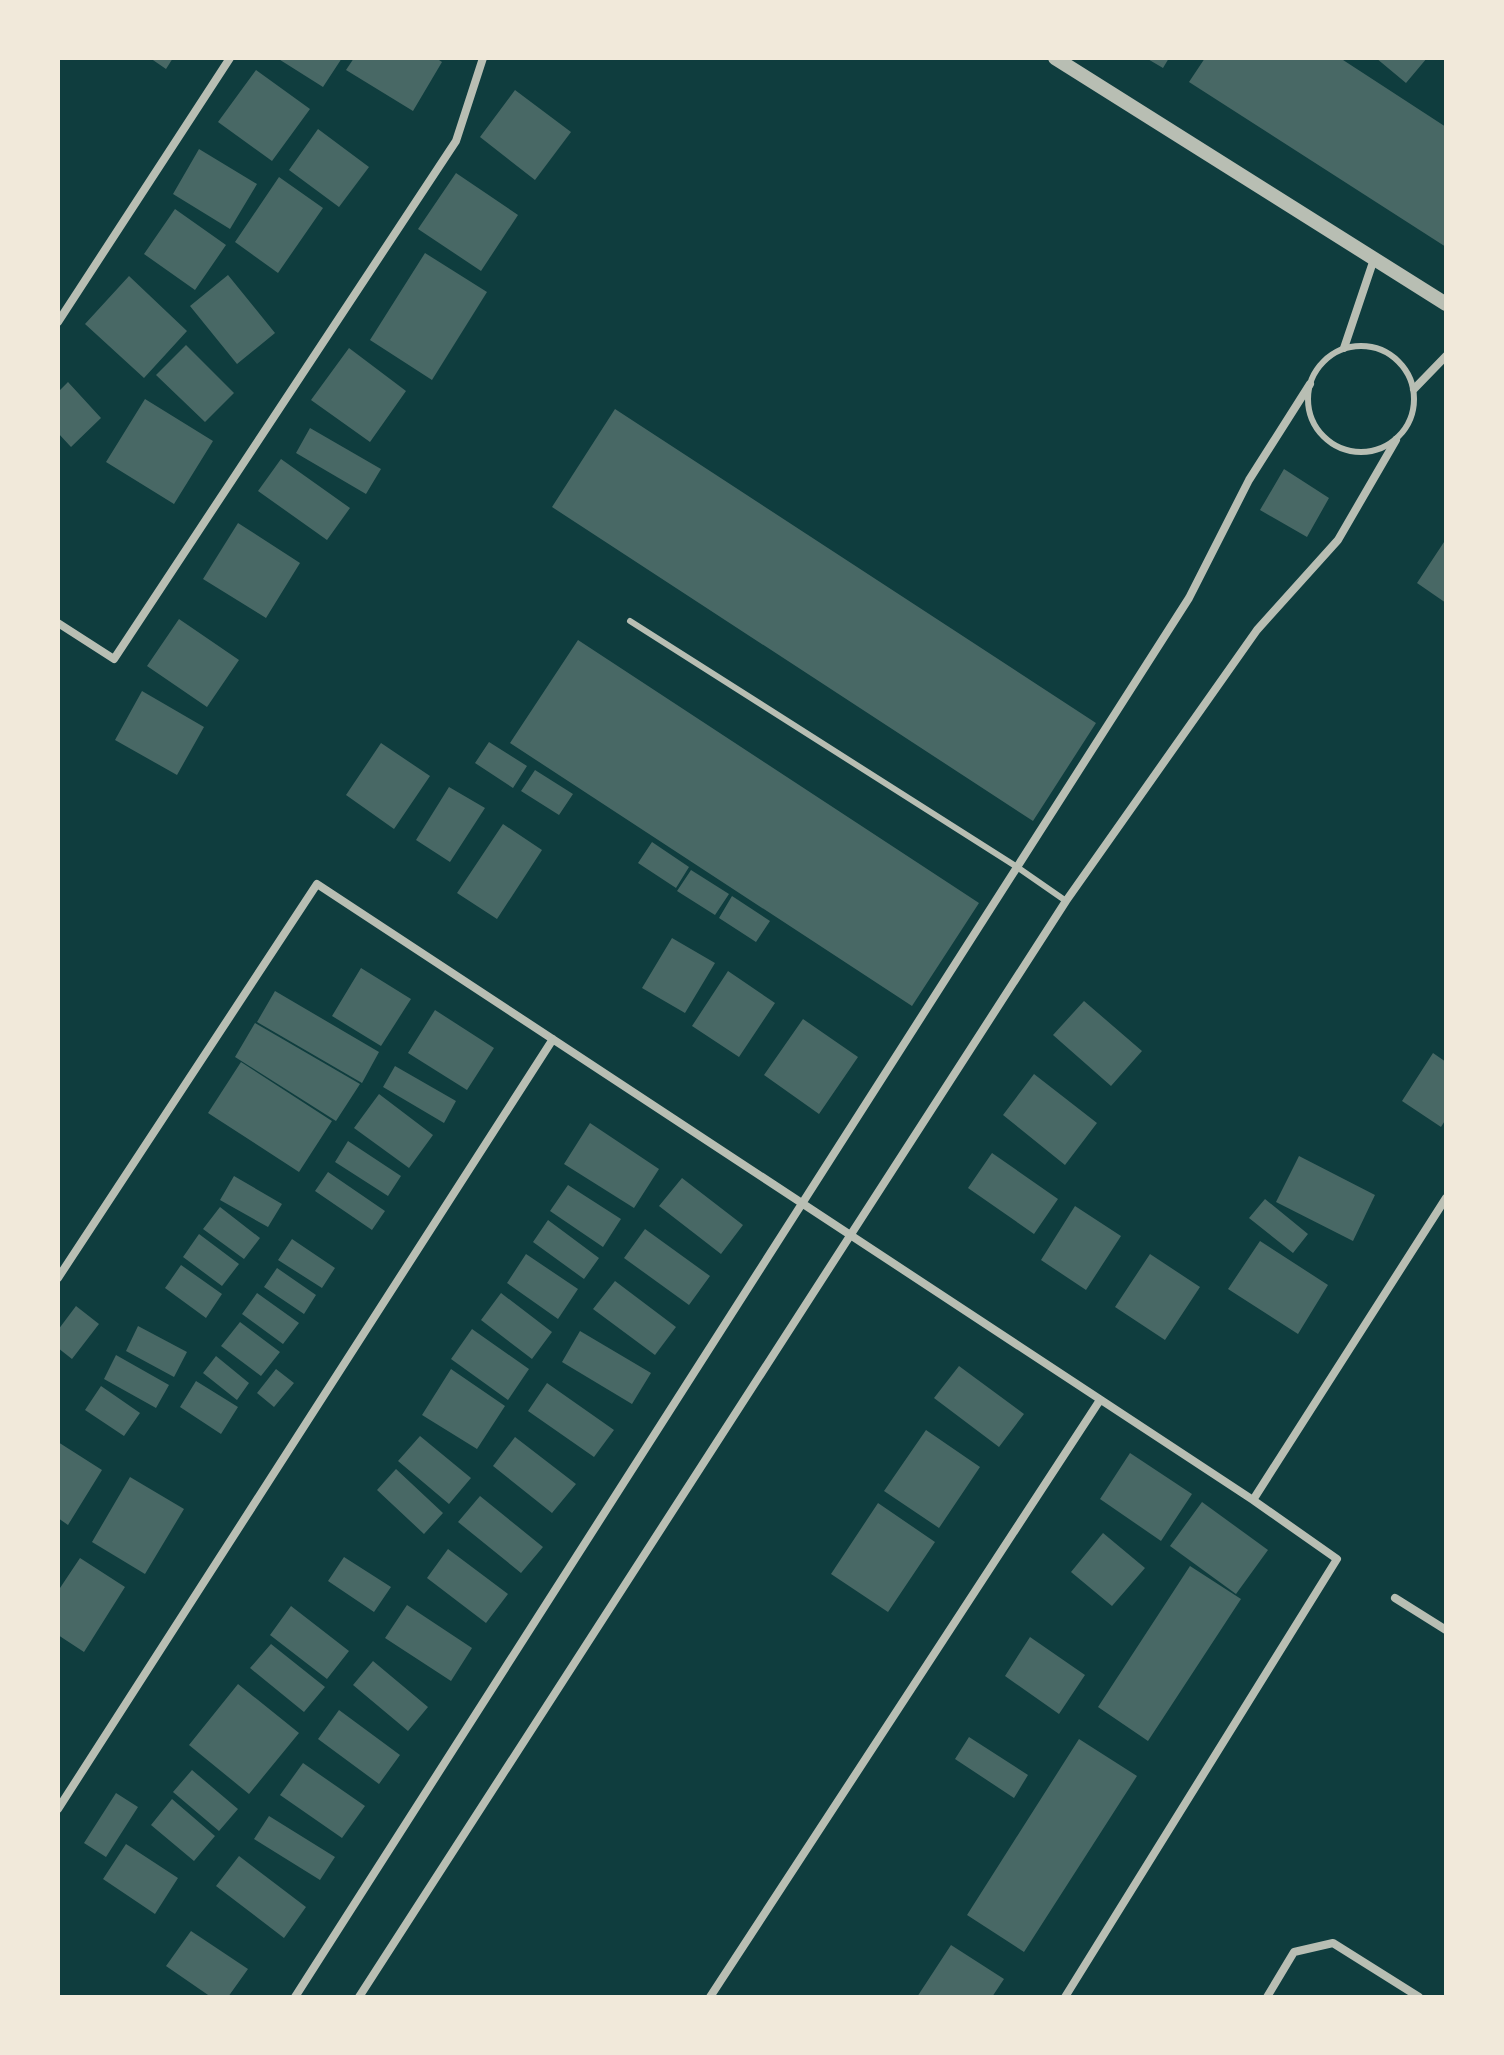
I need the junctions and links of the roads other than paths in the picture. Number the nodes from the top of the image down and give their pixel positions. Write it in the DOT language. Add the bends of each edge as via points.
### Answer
graph roads {
  1 [pos="230,58"];
  2 [pos="483,58"];
  3 [pos="1055,58"];
  4 [pos="1374,259"];
  5 [pos="1446,304"];
  6 [pos="58,322"];
  7 [pos="1344,348"];
  8 [pos="1446,356"];
  9 [pos="1310,384"];
  10 [pos="1414,389"];
  11 [pos="1396,440"];
  12 [pos="630,621"];
  13 [pos="58,623"];
  14 [pos="1017,867"];
  15 [pos="1066,901"];
  16 [pos="553,1039"];
  17 [pos="1446,1198"];
  18 [pos="802,1204"];
  19 [pos="850,1235"];
  20 [pos="58,1278"];
  21 [pos="1100,1400"];
  22 [pos="1253,1500"];
  23 [pos="1395,1598"];
  24 [pos="1446,1630"];
  25 [pos="58,1809"];
  26 [pos="295,1997"];
  27 [pos="359,1997"];
  28 [pos="710,1997"];
  29 [pos="1065,1997"];
  30 [pos="1267,1997"];
  31 [pos="1419,1997"];
  1 -- 6 [label="street"];
  2 -- 13 [label="street" via="456,141 114,659"];
  3 -- 4 [label="street"];
  4 -- 5 [label="street"];
  4 -- 7 [label="street"];
  7 -- 9 [label="lane" via="1329,355"];
  7 -- 10 [label="lane" via="1378,348 1395,357"];
  8 -- 10 [label="street"];
  9 -- 11 [label="lane" via="1308,404 1324,438 1360,453"];
  9 -- 14 [label="street" via="1249,480 1189,598"];
  10 -- 11 [label="lane" via="1408,426"];
  11 -- 15 [label="street" via="1338,540 1257,630"];
  12 -- 14 [label="lane"];
  14 -- 15 [label="lane"];
  14 -- 18 [label="street"];
  15 -- 19 [label="street"];
  16 -- 18 [label="street"];
  16 -- 20 [label="street" via="317,884"];
  16 -- 25 [label="street"];
  17 -- 22 [label="street"];
  18 -- 19 [label="street"];
  18 -- 26 [label="street"];
  19 -- 21 [label="street"];
  19 -- 27 [label="street"];
  21 -- 22 [label="street"];
  21 -- 28 [label="street"];
  22 -- 29 [label="street" via="1337,1559"];
  23 -- 24 [label="street"];
  30 -- 31 [label="street" via="1294,1952 1333,1943"];
}
